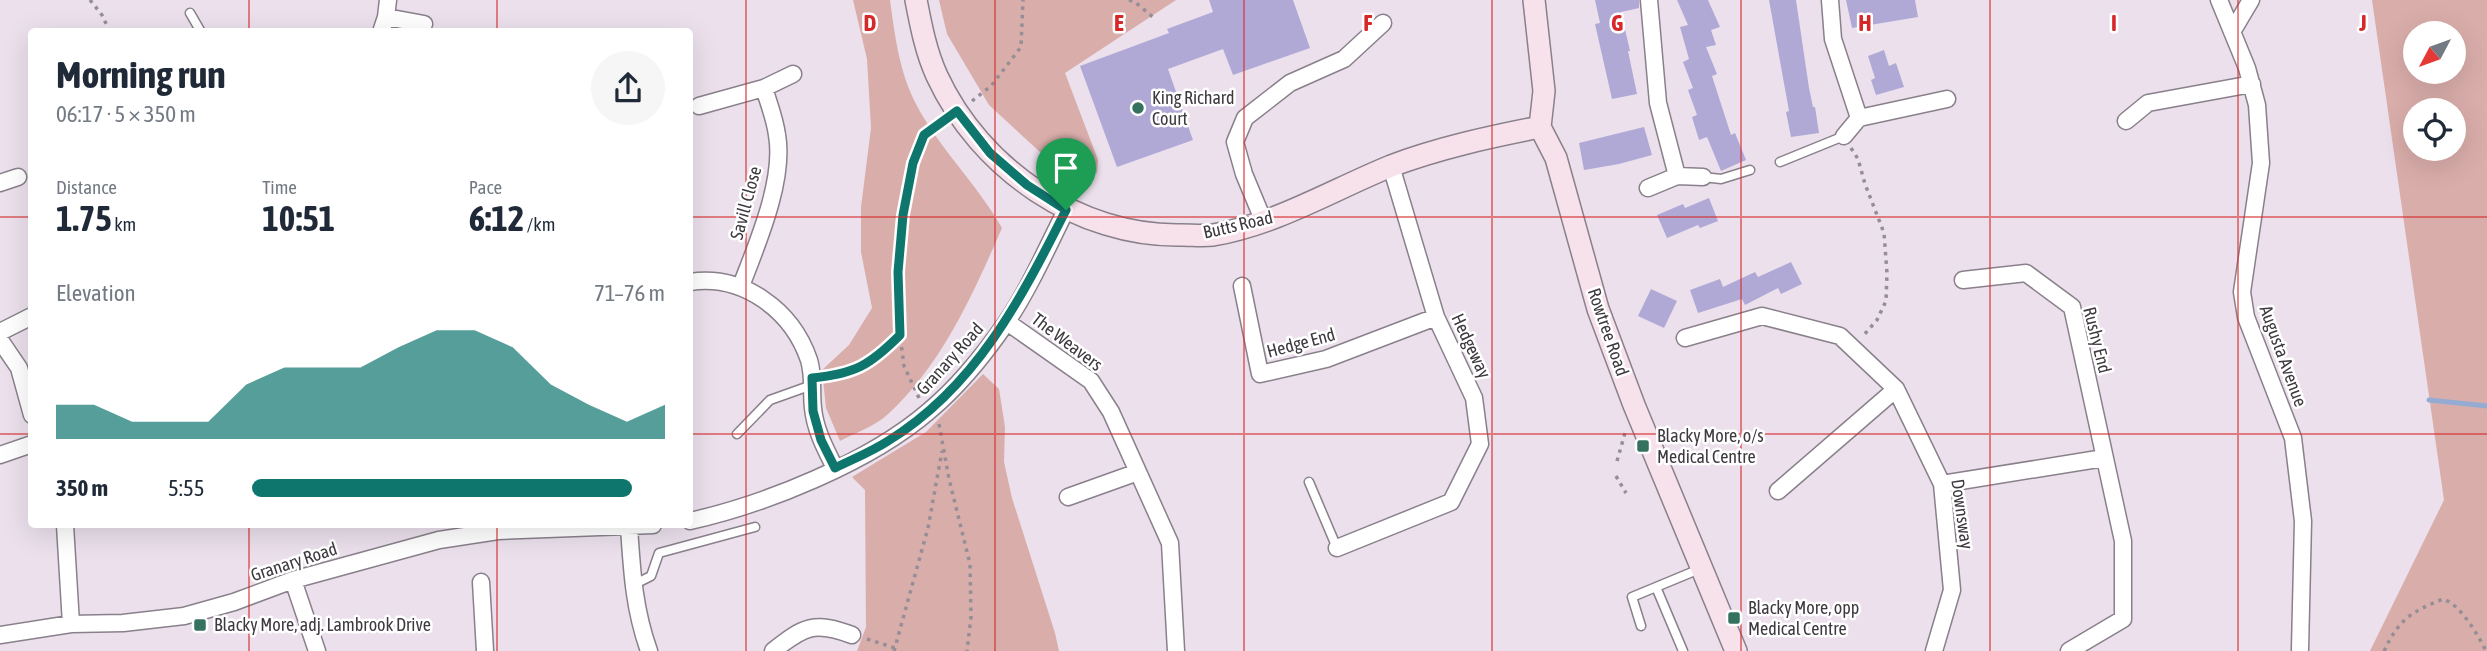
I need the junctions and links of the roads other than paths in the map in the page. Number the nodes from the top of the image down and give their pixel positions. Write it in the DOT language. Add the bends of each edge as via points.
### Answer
graph roads {
  1 [pos="916,0"];
  2 [pos="1534,0"];
  3 [pos="1649,0"];
  4 [pos="1830,0"];
  5 [pos="2219,0"];
  6 [pos="2251,0"];
  7 [pos="384,10"];
  8 [pos="190,13"];
  9 [pos="1383,23"];
  10 [pos="424,24"];
  11 [pos="199,28"];
  12 [pos="2232,32"];
  13 [pos="793,74"];
  14 [pos="2252,84"];
  15 [pos="764,88"];
  16 [pos="1947,99"];
  17 [pos="699,106"];
  18 [pos="1859,118"];
  19 [pos="2126,121"];
  20 [pos="1540,127"];
  21 [pos="1844,136"];
  22 [pos="1780,162"];
  23 [pos="1391,166"];
  24 [pos="1750,170"];
  25 [pos="1677,176"];
  26 [pos="18,177"];
  27 [pos="1703,177"];
  28 [pos="0,183"];
  29 [pos="1648,188"];
  30 [pos="1066,210"];
  31 [pos="1264,222"];
  32 [pos="1963,280"];
  33 [pos="693,282"];
  34 [pos="741,286"];
  35 [pos="1242,286"];
  36 [pos="1436,317"];
  37 [pos="28,318"];
  38 [pos="1007,322"];
  39 [pos="0,332"];
  40 [pos="1685,338"];
  41 [pos="0,340"];
  42 [pos="812,382"];
  43 [pos="1895,388"];
  44 [pos="28,401"];
  45 [pos="737,434"];
  46 [pos="28,445"];
  47 [pos="0,455"];
  48 [pos="2104,458"];
  49 [pos="835,468"];
  50 [pos="1138,472"];
  51 [pos="1309,482"];
  52 [pos="1942,484"];
  53 [pos="1778,491"];
  54 [pos="1068,497"];
  55 [pos="693,520"];
  56 [pos="755,527"];
  57 [pos="65,528"];
  58 [pos="498,528"];
  59 [pos="629,528"];
  60 [pos="1337,548"];
  61 [pos="1703,568"];
  62 [pos="293,580"];
  63 [pos="481,582"];
  64 [pos="633,585"];
  65 [pos="1656,587"];
  66 [pos="71,624"];
  67 [pos="1641,626"];
  68 [pos="0,635"];
  69 [pos="852,635"];
  70 [pos="2300,649"];
  71 [pos="317,651"];
  72 [pos="485,651"];
  73 [pos="649,651"];
  74 [pos="773,651"];
  75 [pos="1176,651"];
  76 [pos="1683,651"];
  77 [pos="1736,651"];
  78 [pos="1934,651"];
  79 [pos="2069,651"];
  1 -- 30 [label="street, Butts Road" via="937,76 957,111 990,153"];
  2 -- 20 [label="street" via="1544,91"];
  3 -- 25 [label="street" via="1658,103"];
  4 -- 18 [label="street" via="1833,39"];
  5 -- 12 [label="street, Augusta Avenue"];
  6 -- 12 [label="street"];
  7 -- 10 [label="street"];
  8 -- 11 [label="lane"];
  9 -- 31 [label="street" via="1344,60 1290,83 1245,118 1235,142"];
  12 -- 14 [label="street, Augusta Avenue"];
  13 -- 15 [label="street"];
  14 -- 19 [label="street" via="2148,103"];
  14 -- 70 [label="street, Augusta Avenue" via="2261,163 2242,292 2246,317 2293,438 2303,521"];
  15 -- 17 [label="street"];
  15 -- 34 [label="street, Savill Close" via="778,137 777,173"];
  16 -- 18 [label="street"];
  18 -- 21 [label="street"];
  20 -- 23 [label="street, Butts Road"];
  20 -- 61 [label="street, Rowtree Road" via="1556,159 1598,309"];
  21 -- 22 [label="lane"];
  23 -- 31 [label="street, Butts Road"];
  23 -- 36 [label="street, Hedgeway"];
  24 -- 27 [label="lane" via="1721,178"];
  25 -- 27 [label="street"];
  25 -- 29 [label="street"];
  26 -- 28 [label="street"];
  30 -- 31 [label="street, Butts Road" via="1119,228 1163,236 1211,235"];
  30 -- 38 [label="street, Granary Road"];
  32 -- 48 [label="street, Rushy End" via="2026,273 2072,307"];
  33 -- 34 [label="street"];
  34 -- 42 [label="street" via="776,308 798,334"];
  35 -- 36 [label="street, Hedge End" via="1260,374 1326,359"];
  36 -- 60 [label="street, Hedgeway" via="1474,398 1480,444 1451,502"];
  37 -- 39 [label="street"];
  38 -- 49 [label="street, Granary Road" via="929,411 888,441"];
  38 -- 50 [label="street, The Weavers" via="1091,381 1111,412"];
  40 -- 43 [label="street, Downsway" via="1762,316 1840,336"];
  41 -- 44 [label="street" via="19,368"];
  42 -- 45 [label="lane" via="770,400"];
  42 -- 49 [label="street" via="813,411"];
  43 -- 52 [label="street, Downsway"];
  43 -- 53 [label="street"];
  46 -- 47 [label="street"];
  48 -- 52 [label="street"];
  48 -- 79 [label="street, Rushy End" via="2123,541 2123,619"];
  49 -- 55 [label="street, Granary Road" via="774,496"];
  50 -- 54 [label="street"];
  50 -- 75 [label="street, The Weavers" via="1170,543"];
  51 -- 60 [label="lane"];
  52 -- 78 [label="street, Downsway" via="1952,590"];
  56 -- 64 [label="lane" via="659,553 651,576"];
  57 -- 66 [label="street"];
  58 -- 62 [label="street, Granary Road"];
  59 -- 64 [label="street"];
  61 -- 65 [label="lane"];
  61 -- 77 [label="street, Rowtree Road"];
  62 -- 66 [label="street, Granary Road" via="184,616"];
  62 -- 71 [label="street"];
  63 -- 72 [label="street"];
  64 -- 73 [label="street"];
  65 -- 67 [label="lane" via="1632,597"];
  65 -- 76 [label="lane"];
  66 -- 68 [label="street, Granary Road"];
  69 -- 74 [label="street" via="830,626 811,628"];
}
